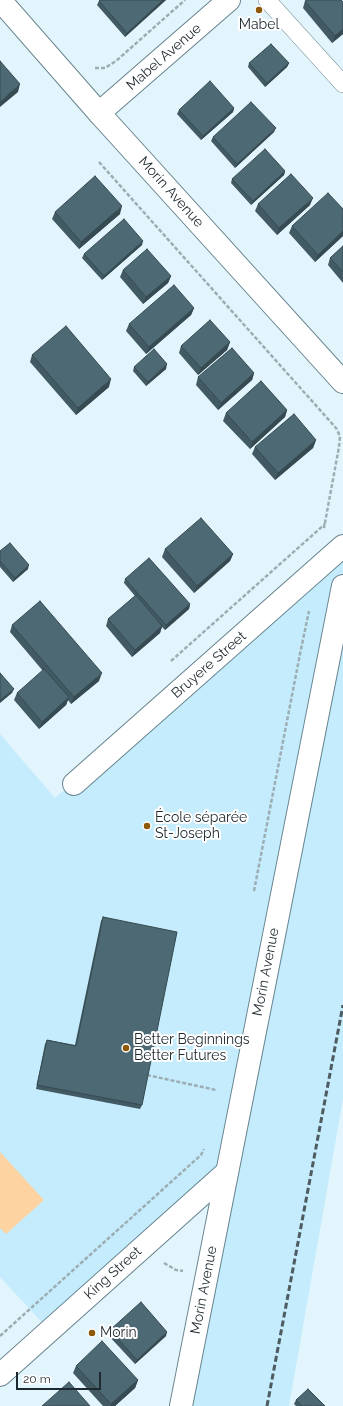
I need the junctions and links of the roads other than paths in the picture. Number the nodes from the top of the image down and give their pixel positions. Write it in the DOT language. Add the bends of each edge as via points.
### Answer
graph roads {
  1 [pos="0,0"];
  2 [pos="229,0"];
  3 [pos="267,0"];
  4 [pos="343,84"];
  5 [pos="99,113"];
  6 [pos="343,382"];
  7 [pos="343,546"];
  8 [pos="343,586"];
  9 [pos="74,784"];
  10 [pos="227,1172"];
  11 [pos="0,1375"];
  12 [pos="181,1406"];
  1 -- 5 [label="street, Morin Avenue"];
  2 -- 5 [label="street, Mabel Avenue"];
  3 -- 4 [label="lane"];
  5 -- 6 [label="street, Morin Avenue"];
  7 -- 9 [label="street, Bruyere Street"];
  8 -- 10 [label="street, Morin Avenue"];
  10 -- 11 [label="street, King Street"];
  10 -- 12 [label="street, Morin Avenue"];
}
